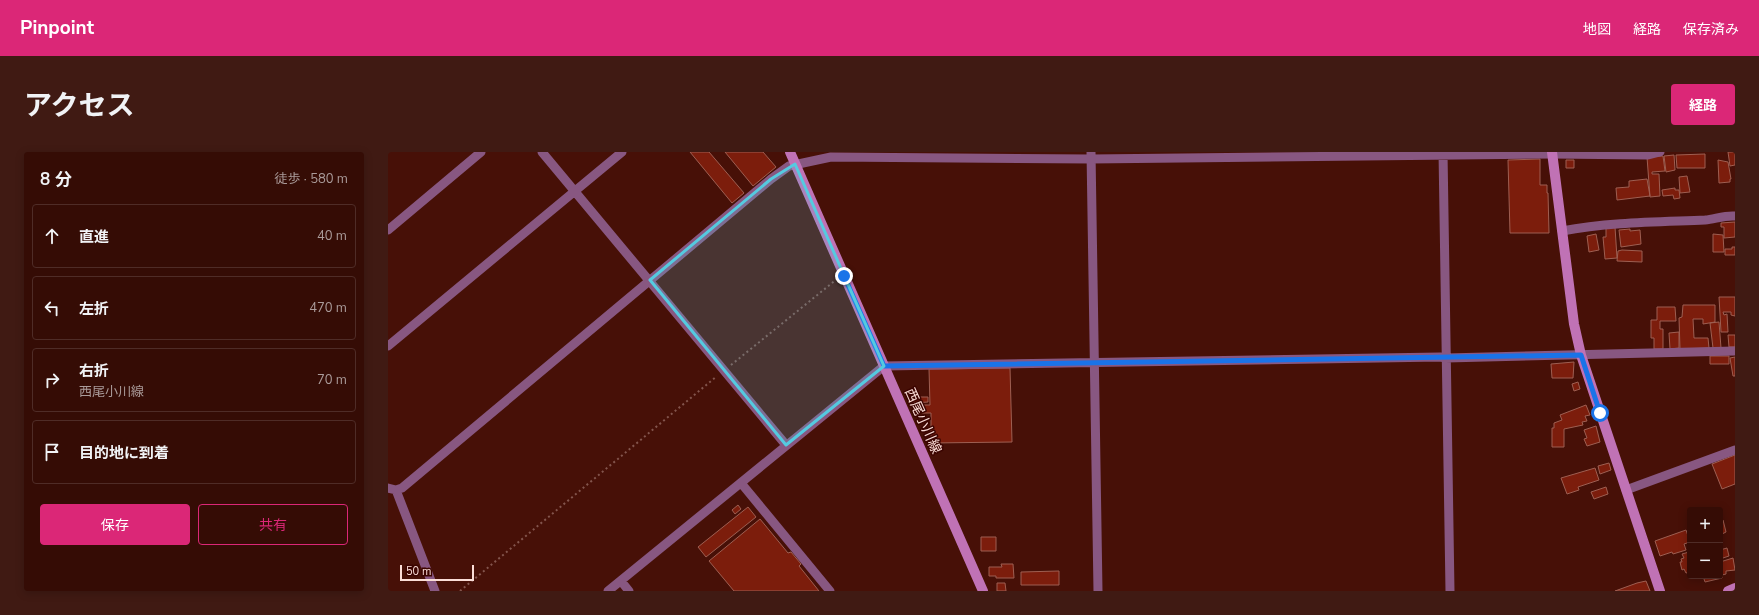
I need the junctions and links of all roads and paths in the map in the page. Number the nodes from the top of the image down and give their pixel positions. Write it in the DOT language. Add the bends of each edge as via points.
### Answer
graph roads {
  1 [pos="481,152"];
  2 [pos="542,152"];
  3 [pos="622,152"];
  4 [pos="790,152"];
  5 [pos="1660,152"];
  6 [pos="1552,153"];
  7 [pos="1443,154"];
  8 [pos="1091,156"];
  9 [pos="795,164"];
  10 [pos="575,191"];
  11 [pos="1735,216"];
  12 [pos="388,230"];
  13 [pos="1562,231"];
  14 [pos="844,276"];
  15 [pos="650,280"];
  16 [pos="388,346"];
  17 [pos="1735,351"];
  18 [pos="1581,355"];
  19 [pos="1446,358"];
  20 [pos="1094,362"];
  21 [pos="884,366"];
  22 [pos="724,370"];
  23 [pos="786,445"];
  24 [pos="1735,450"];
  25 [pos="741,483"];
  26 [pos="392,489"];
  27 [pos="1626,490"];
  28 [pos="621,581"];
  29 [pos="1735,588"];
  30 [pos="435,591"];
  31 [pos="460,591"];
  32 [pos="608,591"];
  33 [pos="629,591"];
  34 [pos="830,591"];
  35 [pos="983,591"];
  36 [pos="1098,591"];
  37 [pos="1450,591"];
  38 [pos="1660,591"];
  39 [pos="1728,591"];
  1 -- 12 [label="street"];
  2 -- 10 [label="street"];
  3 -- 10 [label="street"];
  4 -- 9 [label="main road, 西尾小川線"];
  5 -- 6 [label="street"];
  6 -- 7 [label="street"];
  6 -- 13 [label="main road"];
  7 -- 8 [label="street"];
  7 -- 19 [label="street"];
  8 -- 9 [label="street" via="831,157"];
  8 -- 20 [label="street"];
  9 -- 14 [label="main road, 西尾小川線"];
  9 -- 15 [label="street" via="771,179"];
  10 -- 15 [label="street"];
  10 -- 16 [label="street"];
  11 -- 13 [label="street" via="1727,215 1707,220 1640,222"];
  13 -- 18 [label="main road" via="1574,324"];
  14 -- 21 [label="main road, 西尾小川線"];
  14 -- 22 [label="path" via="838,278"];
  15 -- 22 [label="street"];
  15 -- 26 [label="street" via="402,488"];
  17 -- 18 [label="street"];
  18 -- 19 [label="street"];
  18 -- 27 [label="main road"];
  19 -- 20 [label="street"];
  19 -- 37 [label="street"];
  20 -- 21 [label="street"];
  20 -- 36 [label="street"];
  21 -- 23 [label="street"];
  21 -- 35 [label="main road, 西尾小川線"];
  22 -- 23 [label="street"];
  22 -- 31 [label="path"];
  23 -- 25 [label="street"];
  24 -- 27 [label="street"];
  25 -- 28 [label="street"];
  25 -- 34 [label="street"];
  26 -- 30 [label="street"];
  27 -- 38 [label="main road"];
  28 -- 32 [label="street"];
  28 -- 33 [label="street"];
  29 -- 39 [label="main road"];
}
